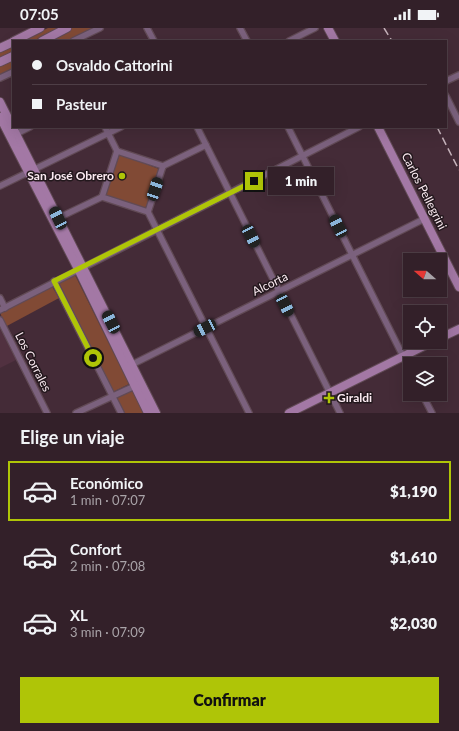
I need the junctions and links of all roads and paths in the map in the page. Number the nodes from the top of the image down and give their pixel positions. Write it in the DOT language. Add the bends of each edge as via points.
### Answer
graph roads {
  1 [pos="40,28"];
  2 [pos="67,28"];
  3 [pos="100,28"];
  4 [pos="147,28"];
  5 [pos="240,28"];
  6 [pos="315,28"];
  7 [pos="328,28"];
  8 [pos="16,40"];
  9 [pos="44,40"];
  10 [pos="75,40"];
  11 [pos="153,40"];
  12 [pos="246,40"];
  13 [pos="291,40"];
  14 [pos="334,40"];
  15 [pos="12,42"];
  16 [pos="0,48"];
  17 [pos="12,56"];
  18 [pos="0,62"];
  19 [pos="12,72"];
  20 [pos="459,75"];
  21 [pos="0,78"];
  22 [pos="447,81"];
  23 [pos="447,98"];
  24 [pos="0,102"];
  25 [pos="6,118"];
  26 [pos="459,122"];
  27 [pos="28,128"];
  28 [pos="105,128"];
  29 [pos="119,128"];
  30 [pos="198,128"];
  31 [pos="288,128"];
  32 [pos="357,128"];
  33 [pos="378,128"];
  34 [pos="108,134"];
  35 [pos="13,135"];
  36 [pos="206,145"];
  37 [pos="117,151"];
  38 [pos="302,156"];
  39 [pos="163,166"];
  40 [pos="31,170"];
  41 [pos="0,186"];
  42 [pos="230,194"];
  43 [pos="102,197"];
  44 [pos="148,212"];
  45 [pos="55,219"];
  46 [pos="424,219"];
  47 [pos="156,230"];
  48 [pos="352,255"];
  49 [pos="80,268"];
  50 [pos="54,281"];
  51 [pos="459,287"];
  52 [pos="279,292"];
  53 [pos="0,298"];
  54 [pos="2,309"];
  55 [pos="0,320"];
  56 [pos="205,328"];
  57 [pos="459,329"];
  58 [pos="447,335"];
  59 [pos="418,349"];
  60 [pos="404,356"];
  61 [pos="129,366"];
  62 [pos="138,384"];
  63 [pos="330,392"];
  64 [pos="112,396"];
  65 [pos="426,401"];
  66 [pos="47,413"];
  67 [pos="76,413"];
  68 [pos="121,413"];
  69 [pos="148,413"];
  70 [pos="156,413"];
  71 [pos="249,413"];
  72 [pos="289,413"];
  73 [pos="340,413"];
  74 [pos="432,413"];
  1 -- 8 [label="main road"];
  2 -- 9 [label="main road"];
  3 -- 10 [label="street"];
  4 -- 11 [label="street"];
  5 -- 12 [label="street"];
  6 -- 13 [label="street"];
  7 -- 14 [label="main road"];
  15 -- 16 [label="main road"];
  17 -- 18 [label="main road"];
  19 -- 21 [label="street"];
  20 -- 22 [label="street"];
  23 -- 26 [label="street"];
  24 -- 25 [label="main road"];
  25 -- 35 [label="main road"];
  27 -- 35 [label="street"];
  28 -- 34 [label="street"];
  29 -- 34 [label="street"];
  30 -- 36 [label="street"];
  31 -- 38 [label="street"];
  32 -- 38 [label="street"];
  33 -- 46 [label="main road, Carlos Pellegrini"];
  34 -- 37 [label="street"];
  34 -- 40 [label="street"];
  35 -- 40 [label="main road"];
  36 -- 39 [label="street"];
  36 -- 42 [label="street"];
  37 -- 39 [label="street"];
  37 -- 43 [label="street"];
  38 -- 42 [label="street"];
  38 -- 48 [label="street"];
  39 -- 44 [label="street"];
  40 -- 41 [label="street"];
  40 -- 45 [label="main road"];
  42 -- 47 [label="street"];
  42 -- 52 [label="street"];
  43 -- 44 [label="street"];
  43 -- 45 [label="street"];
  44 -- 47 [label="street"];
  45 -- 49 [label="main road"];
  46 -- 48 [label="street, Alcorta"];
  46 -- 51 [label="main road, Carlos Pellegrini"];
  47 -- 49 [label="street"];
  47 -- 56 [label="street"];
  48 -- 52 [label="street, Alcorta"];
  48 -- 60 [label="street"];
  49 -- 50 [label="street"];
  49 -- 61 [label="main road"];
  50 -- 54 [label="street"];
  50 -- 64 [label="street"];
  52 -- 56 [label="street, Alcorta"];
  52 -- 63 [label="street"];
  53 -- 54 [label="street"];
  55 -- 66 [label="street, Los Corrales"];
  56 -- 61 [label="street, Alcorta"];
  56 -- 71 [label="street"];
  57 -- 58 [label="main road"];
  59 -- 60 [label="main road"];
  60 -- 63 [label="main road"];
  61 -- 62 [label="main road"];
  62 -- 64 [label="street"];
  62 -- 69 [label="main road"];
  62 -- 70 [label="main road"];
  63 -- 72 [label="main road"];
  63 -- 73 [label="street"];
  64 -- 67 [label="street"];
  64 -- 68 [label="street"];
  65 -- 74 [label="street"];
}
